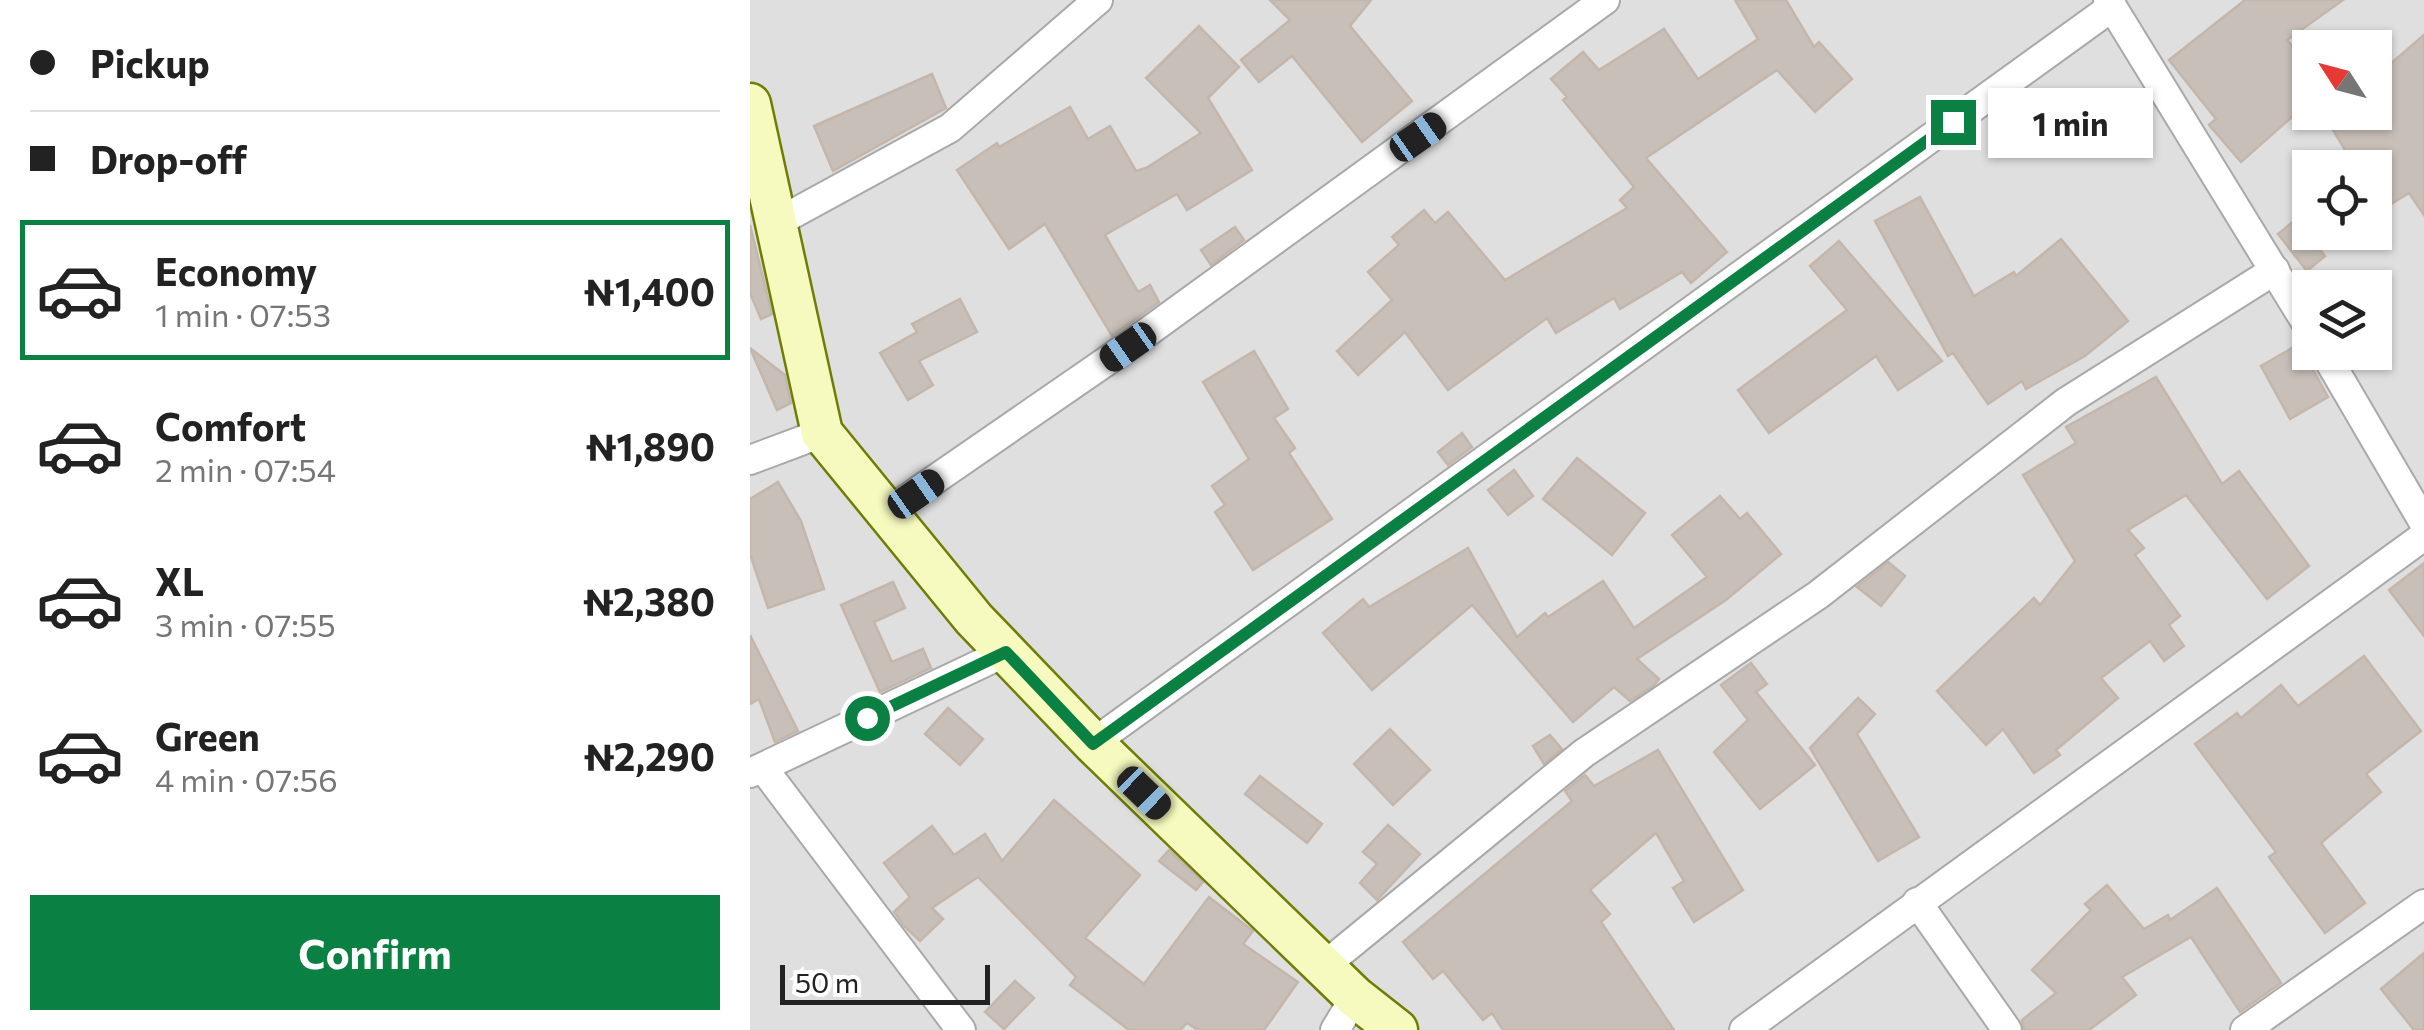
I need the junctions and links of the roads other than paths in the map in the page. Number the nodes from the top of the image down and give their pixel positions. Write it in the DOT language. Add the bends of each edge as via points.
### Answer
graph roads {
  1 [pos="1605,0"];
  2 [pos="1096,1"];
  3 [pos="2110,4"];
  4 [pos="750,104"];
  5 [pos="778,222"];
  6 [pos="2275,270"];
  7 [pos="2292,299"];
  8 [pos="2335,370"];
  9 [pos="822,432"];
  10 [pos="750,460"];
  11 [pos="885,514"];
  12 [pos="2424,523"];
  13 [pos="2424,536"];
  14 [pos="1006,652"];
  15 [pos="1093,744"];
  16 [pos="757,771"];
  17 [pos="1917,902"];
  18 [pos="2424,904"];
  19 [pos="1324,966"];
  20 [pos="1345,1014"];
  21 [pos="961,1030"];
  22 [pos="1397,1030"];
  23 [pos="1744,1030"];
  24 [pos="2008,1030"];
  25 [pos="2245,1030"];
  1 -- 11 [label="street" via="1128,347"];
  2 -- 5 [label="street" via="950,128"];
  3 -- 6 [label="street"];
  3 -- 15 [label="street"];
  4 -- 5 [label="street"];
  5 -- 9 [label="street"];
  6 -- 7 [label="street"];
  6 -- 19 [label="street" via="2066,402 1818,595 1584,753"];
  8 -- 12 [label="street"];
  9 -- 10 [label="street"];
  9 -- 11 [label="street"];
  11 -- 14 [label="street"];
  13 -- 17 [label="street"];
  14 -- 15 [label="street"];
  14 -- 16 [label="street"];
  15 -- 19 [label="street"];
  16 -- 21 [label="street"];
  17 -- 23 [label="street"];
  17 -- 24 [label="street"];
  18 -- 25 [label="street"];
  19 -- 20 [label="street"];
  20 -- 22 [label="street"];
}
